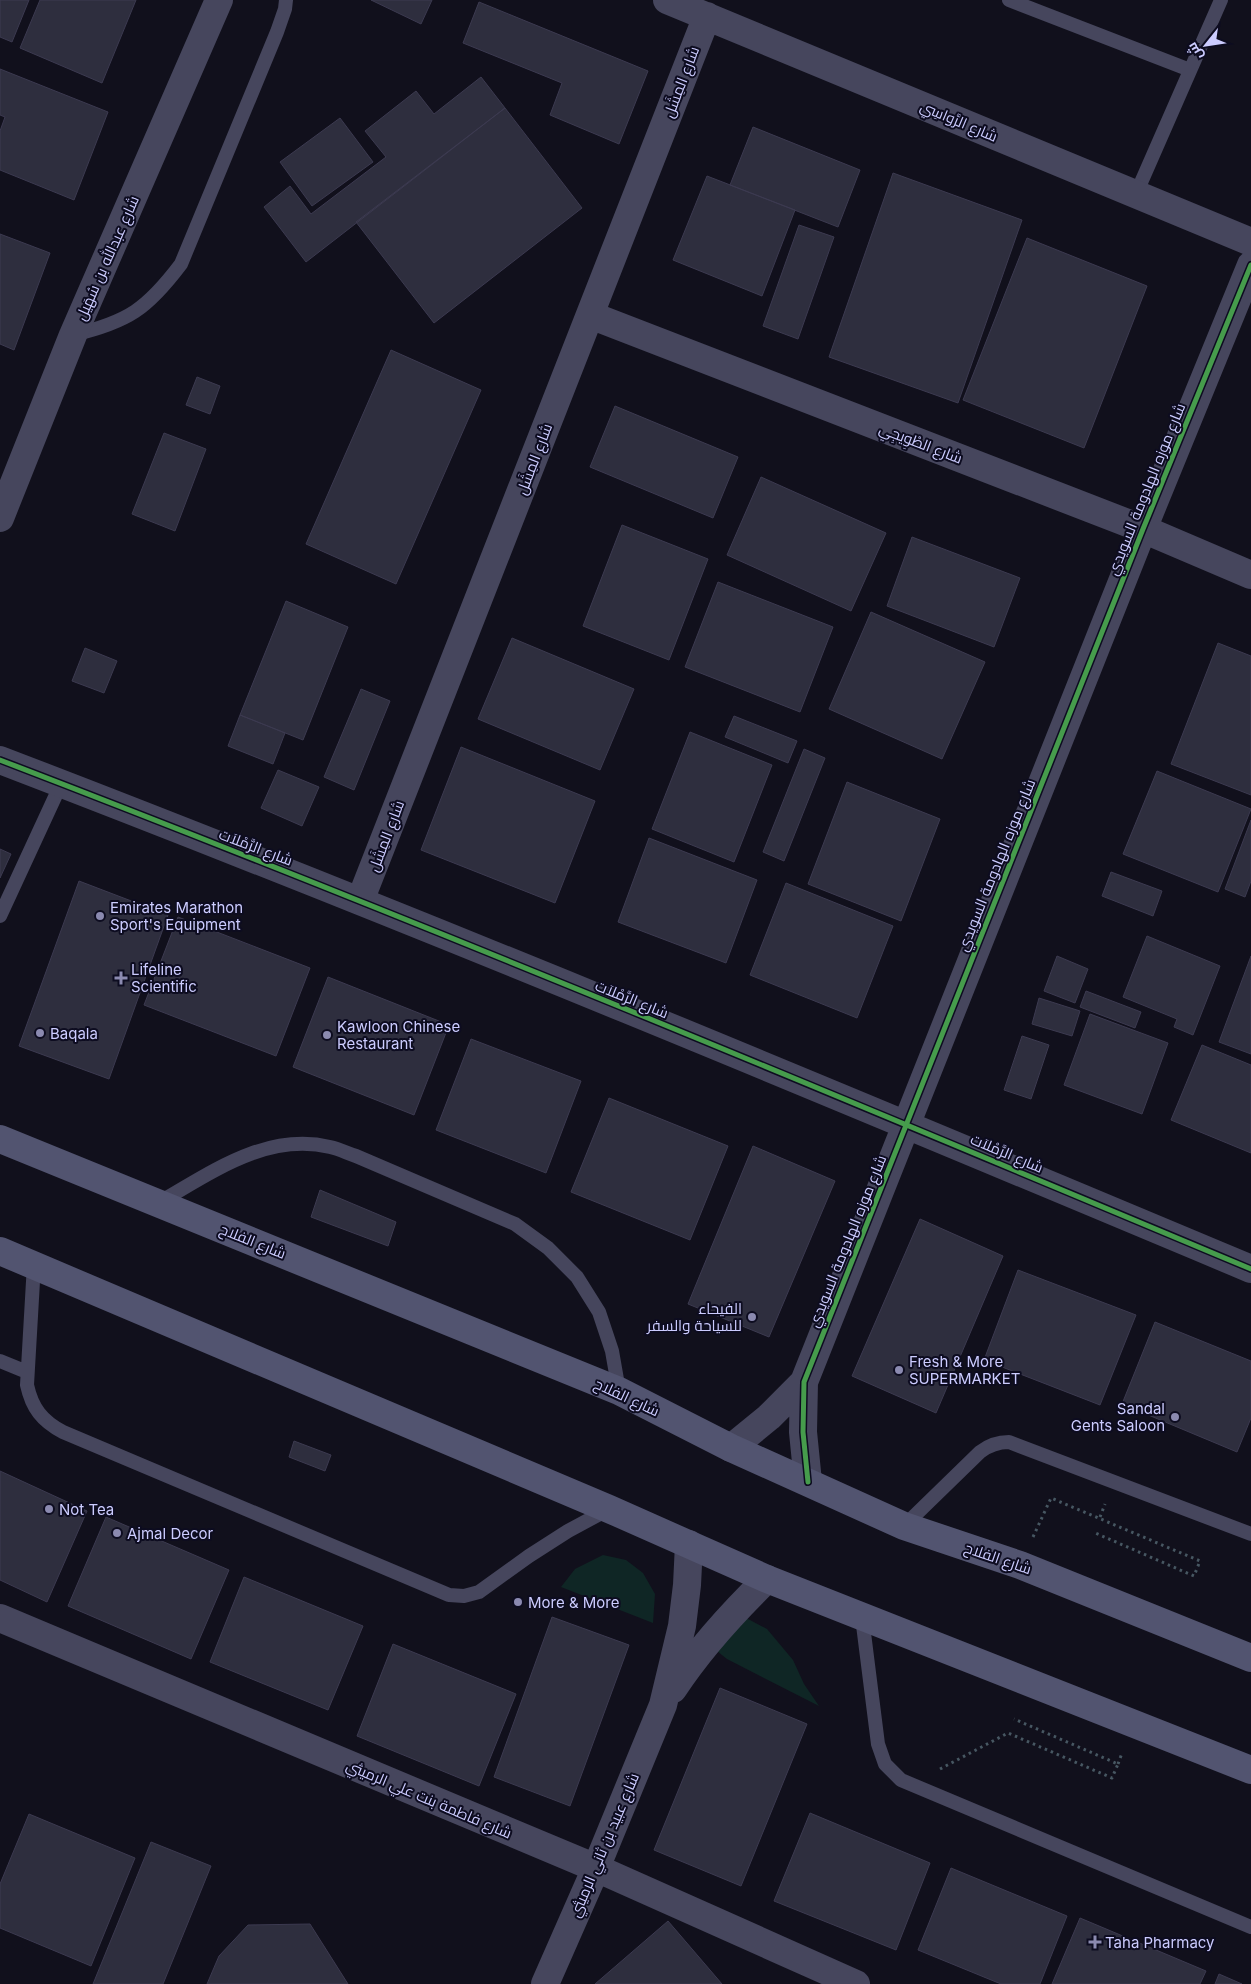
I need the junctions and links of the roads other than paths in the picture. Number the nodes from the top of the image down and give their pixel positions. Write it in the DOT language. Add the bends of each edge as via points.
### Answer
graph roads {
  1 [pos="219,0"];
  2 [pos="286,0"];
  3 [pos="667,0"];
  4 [pos="1009,0"];
  5 [pos="1221,0"];
  6 [pos="707,16"];
  7 [pos="1190,70"];
  8 [pos="1136,194"];
  9 [pos="1251,242"];
  10 [pos="1251,265"];
  11 [pos="590,315"];
  12 [pos="73,335"];
  13 [pos="0,518"];
  14 [pos="1143,529"];
  15 [pos="1251,575"];
  16 [pos="0,760"];
  17 [pos="61,784"];
  18 [pos="360,901"];
  19 [pos="0,916"];
  20 [pos="906,1124"];
  21 [pos="0,1139"];
  22 [pos="158,1203"];
  23 [pos="0,1251"];
  24 [pos="34,1264"];
  25 [pos="1251,1269"];
  26 [pos="0,1361"];
  27 [pos="27,1372"];
  28 [pos="804,1382"];
  29 [pos="618,1391"];
  30 [pos="731,1448"];
  31 [pos="808,1482"];
  32 [pos="609,1509"];
  33 [pos="904,1526"];
  34 [pos="1251,1534"];
  35 [pos="689,1544"];
  36 [pos="767,1579"];
  37 [pos="862,1617"];
  38 [pos="0,1618"];
  39 [pos="1251,1658"];
  40 [pos="663,1705"];
  41 [pos="1251,1770"];
  42 [pos="596,1868"];
  43 [pos="1251,1927"];
  44 [pos="545,1984"];
  45 [pos="856,1984"];
  1 -- 12 [label="street, شارع عبدالله بن سُهَيل"];
  2 -- 12 [label="lane" via="277,32 181,264 161,291 135,312 105,327"];
  3 -- 6 [label="street, شارع الرَّواسِي"];
  4 -- 7 [label="lane"];
  5 -- 7 [label="lane"];
  6 -- 8 [label="street, شارع الرَّواسِي"];
  6 -- 11 [label="street, شارع المِشَل"];
  7 -- 8 [label="lane"];
  8 -- 9 [label="street, شارع الرَّواسِي"];
  10 -- 14 [label="street, شارع موزه الهادومة السويدي"];
  11 -- 14 [label="street, شارع الطْوِيجِي"];
  11 -- 18 [label="street, شارع المِشَل"];
  12 -- 13 [label="street, شارع عبدالله بن سُهَيل"];
  14 -- 15 [label="street, شارع الطْوِيجِي"];
  14 -- 20 [label="street, شارع موزه الهادومة السويدي"];
  16 -- 17 [label="street, شارع الرَّمْلاَت"];
  17 -- 18 [label="street, شارع الرَّمْلاَت"];
  17 -- 19 [label="lane"];
  18 -- 20 [label="street, شارع الرَّمْلاَت"];
  20 -- 25 [label="street, شارع الرَّمْلاَت"];
  20 -- 28 [label="street, شارع موزه الهادومة السويدي"];
  21 -- 22 [label="main road, شارع الفلاح"];
  22 -- 29 [label="main road, شارع الفلاح"];
  22 -- 29 [label="lane" via="252,1152 278,1145 331,1147 356,1156 515,1224 548,1248 577,1277 599,1312 612,1351"];
  23 -- 24 [label="main road"];
  24 -- 27 [label="lane"];
  24 -- 32 [label="main road"];
  26 -- 27 [label="lane"];
  27 -- 32 [label="lane" via="30,1397 42,1418 52,1426 449,1595 479,1592 568,1531"];
  28 -- 30 [label="street, شارع موزه الهادومة السويدي" via="769,1418"];
  28 -- 31 [label="street, شارع موزه الهادومة السويدي" via="803,1432"];
  29 -- 30 [label="main road, شارع الفلاح"];
  30 -- 31 [label="main road, شارع الفلاح"];
  31 -- 33 [label="main road, شارع الفلاح"];
  32 -- 35 [label="main road"];
  33 -- 34 [label="lane" via="980,1452 998,1442 1008,1442"];
  33 -- 39 [label="main road, شارع الفلاح" via="1020,1565"];
  35 -- 36 [label="main road"];
  35 -- 40 [label="street, شارع عبيد بن ثاني الرميثي" via="682,1626"];
  36 -- 37 [label="main road"];
  36 -- 40 [label="street, شارع عبيد بن ثاني الرميثي" via="711,1638"];
  37 -- 41 [label="main road"];
  37 -- 43 [label="lane" via="880,1754 892,1773 911,1785"];
  38 -- 42 [label="street, شارع فاطمة بنت علي الرميثي"];
  40 -- 42 [label="street, شارع عبيد بن ثاني الرميثي"];
  42 -- 44 [label="street, شارع عبيد بن ثاني الرميثي"];
  42 -- 45 [label="street, شارع فاطمة بنت علي الرميثي"];
}
